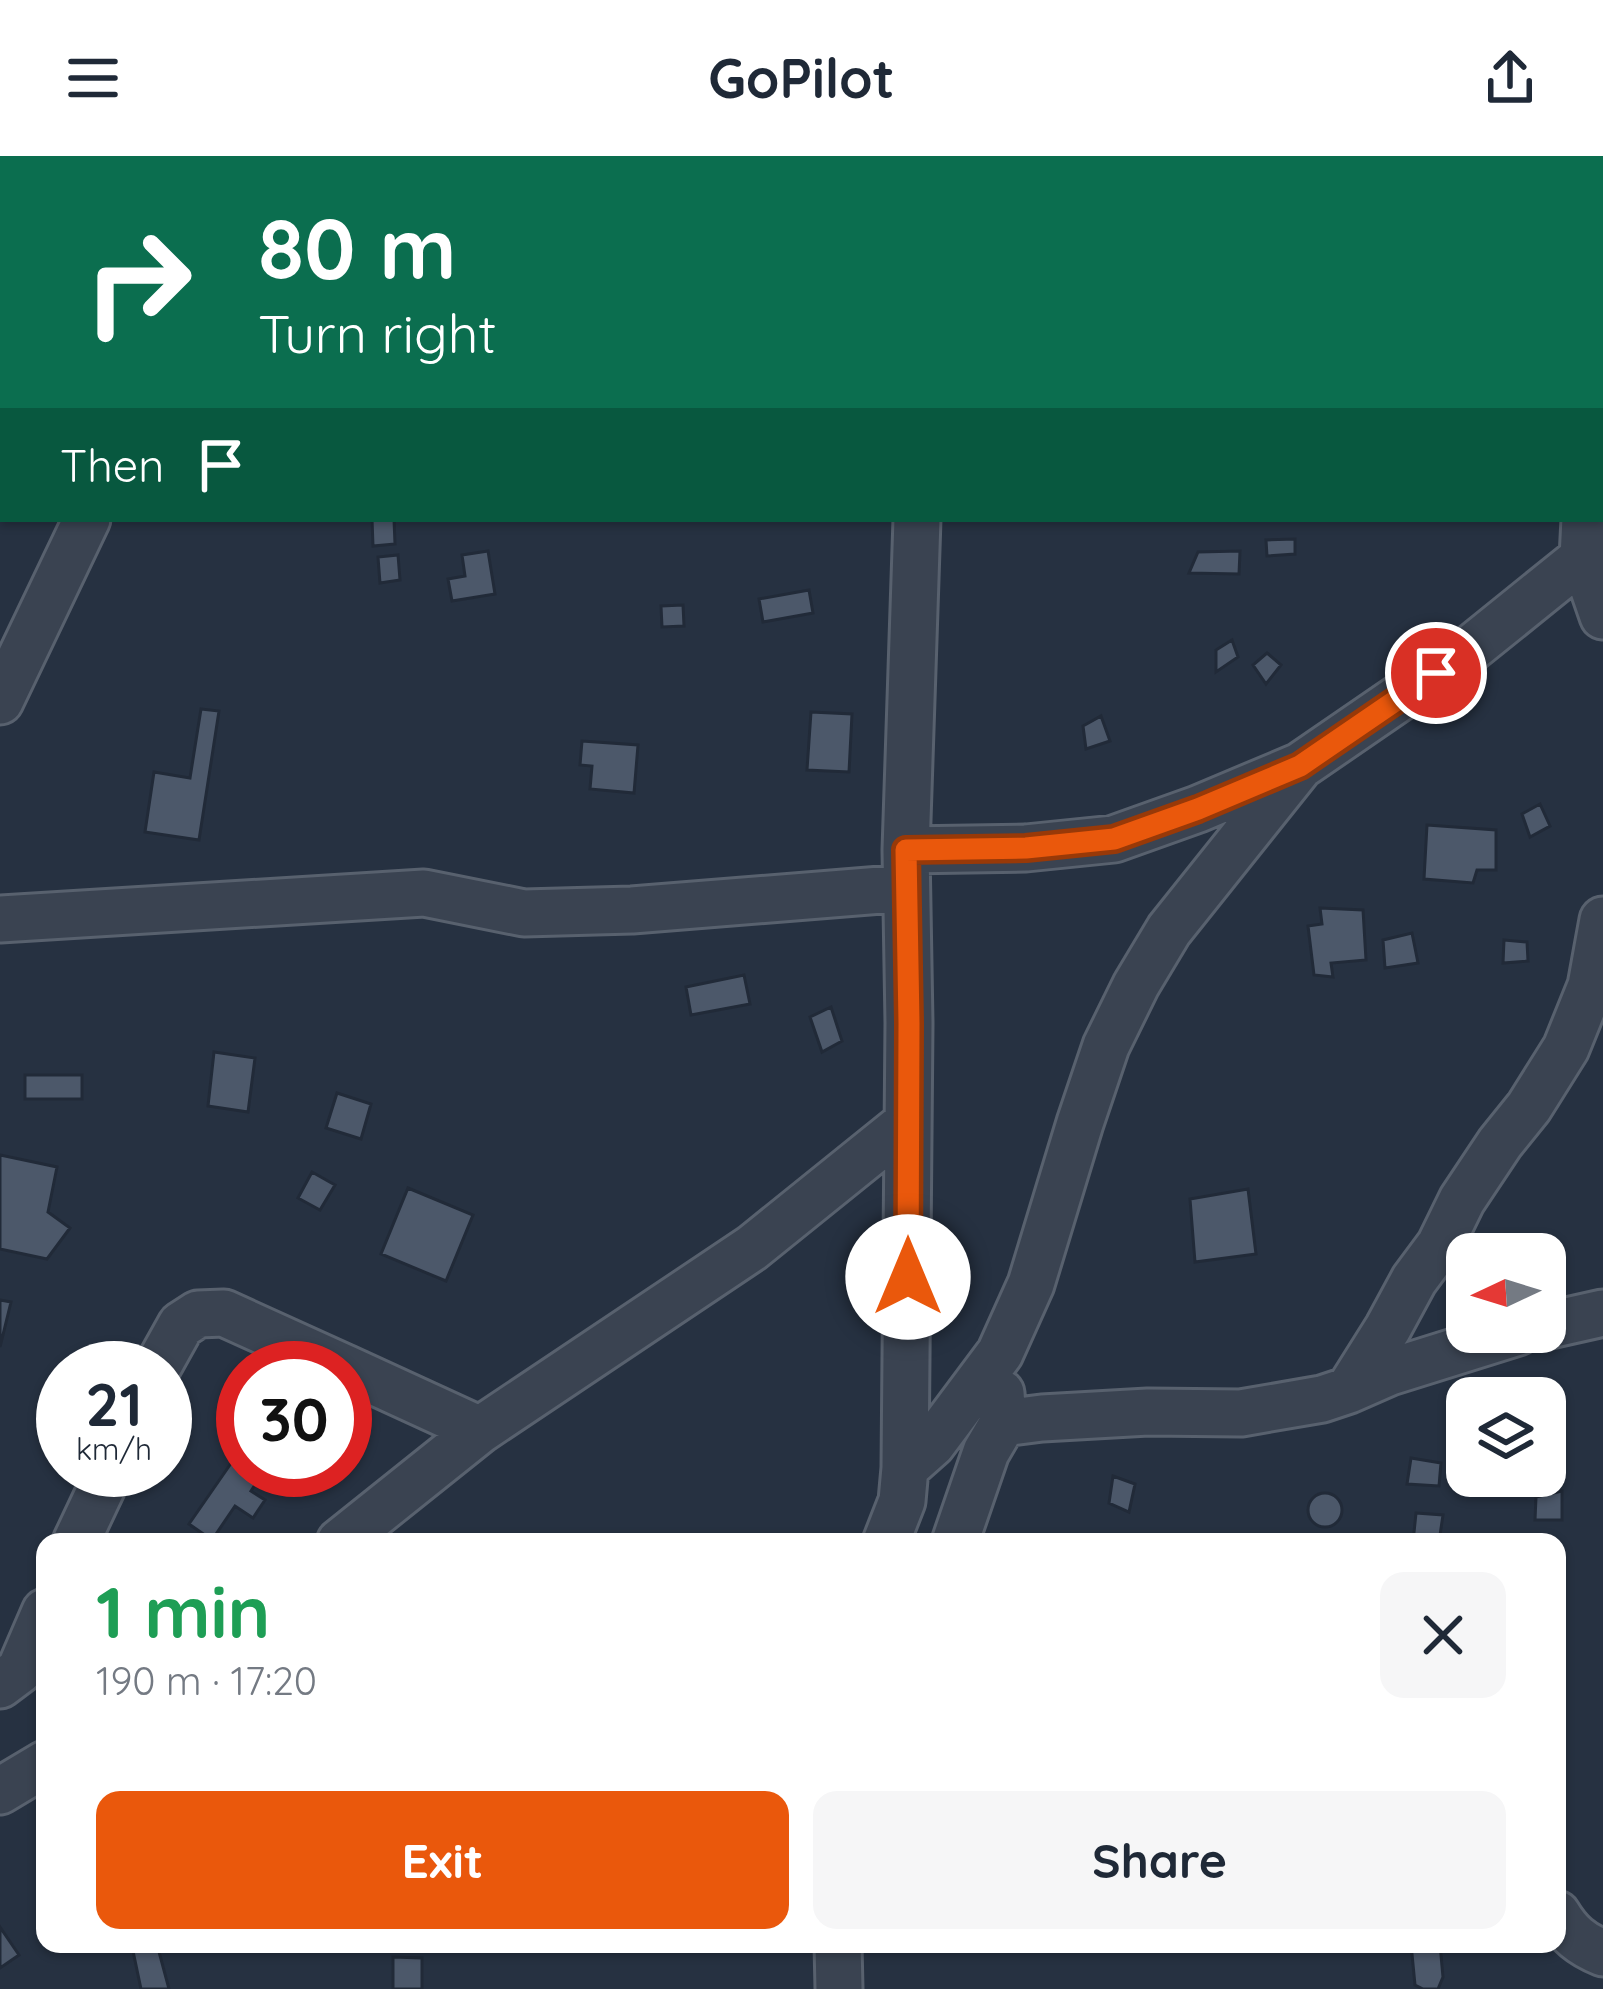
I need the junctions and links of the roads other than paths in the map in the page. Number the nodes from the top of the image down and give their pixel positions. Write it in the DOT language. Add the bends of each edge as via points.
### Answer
graph roads {
  1 [pos="85,522"];
  2 [pos="917,522"];
  3 [pos="1590,542"];
  4 [pos="1603,616"];
  5 [pos="0,701"];
  6 [pos="1300,766"];
  7 [pos="906,869"];
  8 [pos="0,919"];
  9 [pos="1603,920"];
  10 [pos="907,1123"];
  11 [pos="1603,1312"];
  12 [pos="1566,1321"];
  13 [pos="172,1341"];
  14 [pos="286,1341"];
  15 [pos="1000,1353"];
  16 [pos="1451,1353"];
  17 [pos="372,1380"];
  18 [pos="1349,1390"];
  19 [pos="1004,1423"];
  20 [pos="481,1430"];
  21 [pos="904,1468"];
  22 [pos="97,1497"];
  23 [pos="80,1533"];
  24 [pos="351,1533"];
  25 [pos="890,1533"];
  26 [pos="958,1533"];
  27 [pos="36,1633"];
  28 [pos="0,1685"];
  29 [pos="36,1769"];
  30 [pos="0,1791"];
  31 [pos="1566,1928"];
  32 [pos="838,1953"];
  33 [pos="1603,1953"];
  34 [pos="839,1989"];
  1 -- 5 [label="street"];
  2 -- 7 [label="street"];
  3 -- 4 [label="street"];
  3 -- 6 [label="street" via="1469,650"];
  6 -- 7 [label="street" via="1114,839"];
  6 -- 15 [label="street" via="1168,931 1136,986 1106,1046 1031,1284"];
  7 -- 8 [label="street" via="632,910 524,913 424,893"];
  7 -- 10 [label="street"];
  9 -- 18 [label="street" via="1591,986 1566,1048 1462,1200"];
  10 -- 20 [label="street" via="752,1248"];
  10 -- 21 [label="street"];
  11 -- 12 [label="street"];
  13 -- 14 [label="street" via="198,1314 224,1313"];
  15 -- 19 [label="street"];
  15 -- 21 [label="street"];
  16 -- 18 [label="street"];
  17 -- 20 [label="street"];
  18 -- 19 [label="street" via="1241,1413"];
  19 -- 26 [label="street"];
  20 -- 24 [label="street"];
  21 -- 25 [label="street"];
  22 -- 23 [label="street"];
  27 -- 28 [label="street" via="20,1670"];
  29 -- 30 [label="street"];
  31 -- 33 [label="street"];
  32 -- 34 [label="street"];
}
